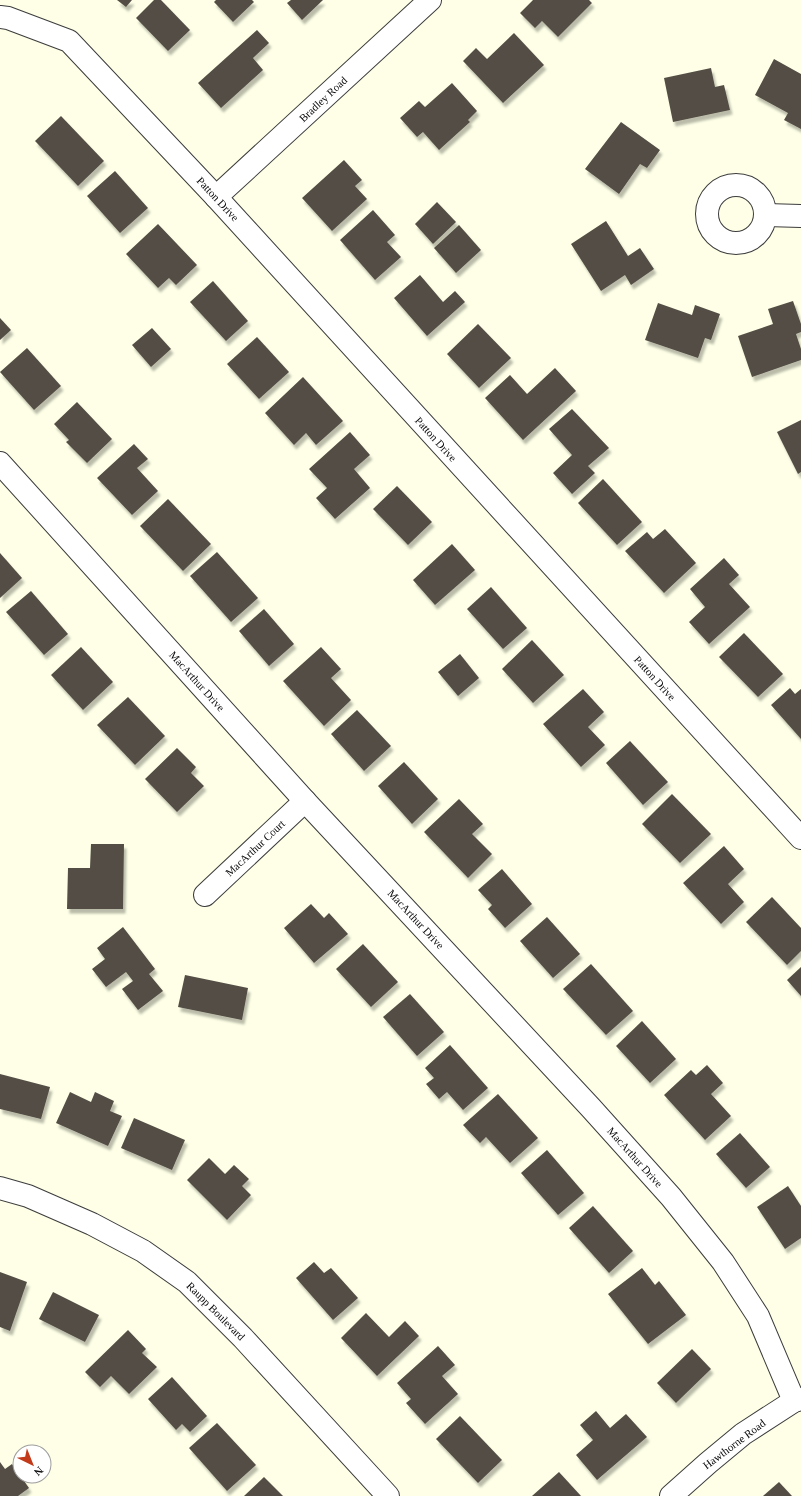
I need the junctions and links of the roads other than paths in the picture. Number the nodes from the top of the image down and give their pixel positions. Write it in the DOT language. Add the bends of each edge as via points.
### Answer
graph roads {
  1 [pos="430,0"];
  2 [pos="0,17"];
  3 [pos="216,197"];
  4 [pos="766,215"];
  5 [pos="801,216"];
  6 [pos="0,463"];
  7 [pos="305,801"];
  8 [pos="801,838"];
  9 [pos="205,895"];
  10 [pos="0,1188"];
  11 [pos="798,1400"];
  12 [pos="388,1496"];
  13 [pos="671,1496"];
  1 -- 3 [label="street, Bradley Road"];
  2 -- 3 [label="street, Patton Drive" via="69,41"];
  3 -- 8 [label="street, Patton Drive"];
  4 -- 5 [label="street"];
  6 -- 7 [label="street, MacArthur Drive"];
  7 -- 9 [label="street, MacArthur Court"];
  7 -- 11 [label="street, MacArthur Drive" via="671,1197 723,1262 758,1316"];
  10 -- 12 [label="street, Raupp Boulevard" via="28,1196 92,1224 143,1251 187,1282 243,1338"];
  11 -- 13 [label="street, Hawthorne Road" via="743,1434"];
}
